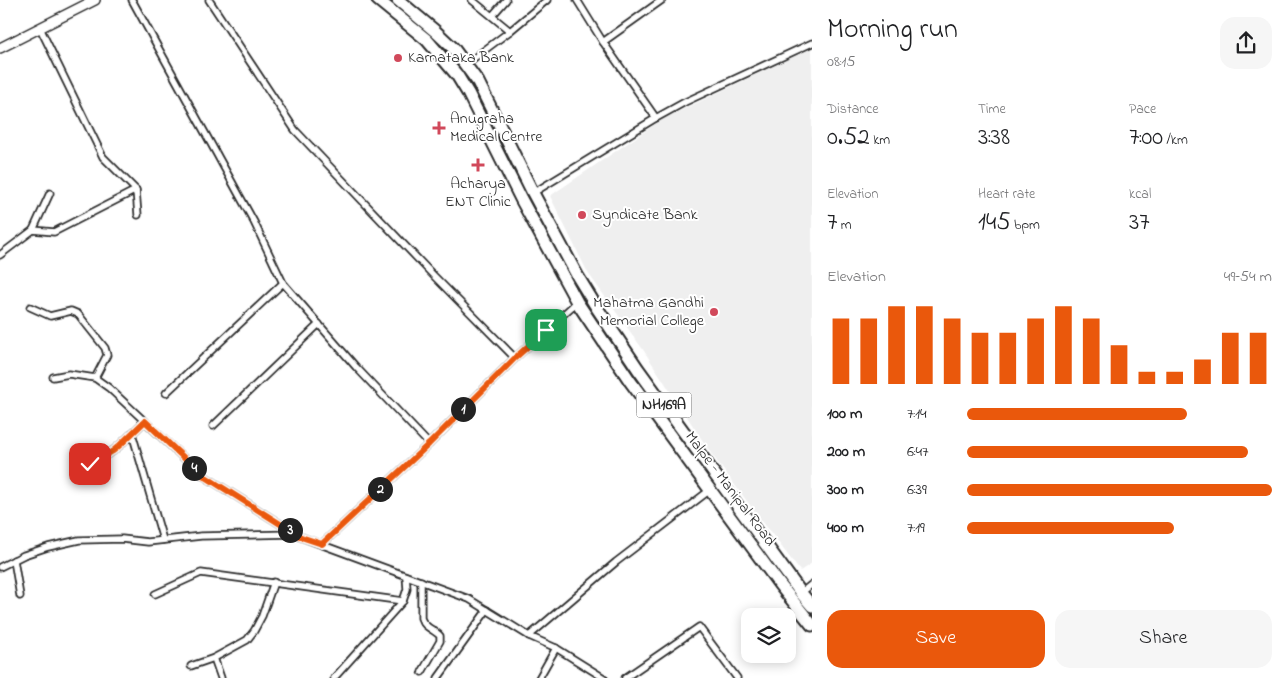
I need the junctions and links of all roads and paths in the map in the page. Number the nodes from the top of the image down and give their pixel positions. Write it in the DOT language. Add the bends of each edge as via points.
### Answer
graph roads {
  1 [pos="132,0"];
  2 [pos="209,0"];
  3 [pos="378,0"];
  4 [pos="398,0"];
  5 [pos="472,0"];
  6 [pos="506,0"];
  7 [pos="548,0"];
  8 [pos="577,0"];
  9 [pos="662,0"];
  10 [pos="88,1"];
  11 [pos="492,16"];
  12 [pos="40,28"];
  13 [pos="510,31"];
  14 [pos="603,42"];
  15 [pos="812,42"];
  16 [pos="0,48"];
  17 [pos="466,64"];
  18 [pos="656,118"];
  19 [pos="136,190"];
  20 [pos="50,193"];
  21 [pos="533,193"];
  22 [pos="138,215"];
  23 [pos="33,230"];
  24 [pos="0,255"];
  25 [pos="283,283"];
  26 [pos="577,302"];
  27 [pos="30,306"];
  28 [pos="319,324"];
  29 [pos="515,358"];
  30 [pos="53,377"];
  31 [pos="95,378"];
  32 [pos="166,393"];
  33 [pos="145,421"];
  34 [pos="212,426"];
  35 [pos="132,434"];
  36 [pos="429,444"];
  37 [pos="696,448"];
  38 [pos="685,456"];
  39 [pos="90,464"];
  40 [pos="710,490"];
  41 [pos="296,534"];
  42 [pos="163,540"];
  43 [pos="322,544"];
  44 [pos="14,560"];
  45 [pos="0,567"];
  46 [pos="406,576"];
  47 [pos="421,581"];
  48 [pos="274,582"];
  49 [pos="812,584"];
  50 [pos="801,593"];
  51 [pos="155,594"];
  52 [pos="20,596"];
  53 [pos="404,601"];
  54 [pos="812,606"];
  55 [pos="487,610"];
  56 [pos="812,625"];
  57 [pos="529,636"];
  58 [pos="556,648"];
  59 [pos="214,658"];
  60 [pos="191,666"];
  61 [pos="422,672"];
  62 [pos="221,678"];
  63 [pos="334,678"];
  64 [pos="438,678"];
  65 [pos="539,678"];
  66 [pos="604,678"];
  67 [pos="625,678"];
  68 [pos="737,678"];
  1 -- 25 [label="street" via="254,222"];
  2 -- 29 [label="street" via="296,130"];
  3 -- 26 [label="highway, Malpe - Manipal Road / NH169A" via="427,40 457,75"];
  4 -- 17 [label="highway, Malpe - Manipal Road / NH169A" via="435,31"];
  5 -- 11 [label="street"];
  6 -- 11 [label="street"];
  7 -- 13 [label="street"];
  8 -- 14 [label="street"];
  9 -- 14 [label="street"];
  10 -- 12 [label="street"];
  11 -- 13 [label="street"];
  12 -- 16 [label="street"];
  12 -- 19 [label="street" via="103,157"];
  13 -- 17 [label="street"];
  14 -- 18 [label="street"];
  15 -- 18 [label="street"];
  17 -- 21 [label="highway, Malpe - Manipal Road / NH169A" via="487,98"];
  18 -- 21 [label="street"];
  19 -- 22 [label="street"];
  19 -- 23 [label="street" via="54,232"];
  20 -- 23 [label="street"];
  21 -- 37 [label="highway, Malpe - Manipal Road / NH169A" via="597,308"];
  23 -- 24 [label="street"];
  25 -- 28 [label="street"];
  25 -- 32 [label="street"];
  26 -- 29 [label="street"];
  26 -- 38 [label="highway, Malpe - Manipal Road / NH169A"];
  27 -- 31 [label="street" via="50,316 71,311 78,314 107,355"];
  28 -- 34 [label="street"];
  28 -- 36 [label="street"];
  29 -- 36 [label="street"];
  30 -- 31 [label="street" via="69,374"];
  31 -- 33 [label="street"];
  33 -- 35 [label="street"];
  33 -- 41 [label="street" via="201,474"];
  35 -- 39 [label="street" via="113,451"];
  35 -- 42 [label="street"];
  36 -- 43 [label="street"];
  37 -- 38 [label="street"];
  37 -- 50 [label="highway, Malpe - Manipal Road / NH169A"];
  38 -- 40 [label="highway, Malpe - Manipal Road / NH169A"];
  40 -- 56 [label="highway, Malpe - Manipal Road / NH169A"];
  40 -- 57 [label="street" via="616,562"];
  41 -- 42 [label="street"];
  41 -- 43 [label="street"];
  42 -- 44 [label="street" via="79,540"];
  43 -- 46 [label="street"];
  44 -- 45 [label="street"];
  44 -- 52 [label="street"];
  46 -- 47 [label="street"];
  46 -- 53 [label="street"];
  47 -- 55 [label="street" via="469,599"];
  47 -- 61 [label="street" via="421,618 440,636"];
  48 -- 51 [label="street" via="201,574"];
  48 -- 53 [label="street"];
  48 -- 59 [label="street" via="262,616 247,640"];
  49 -- 50 [label="street"];
  50 -- 54 [label="highway, Malpe - Manipal Road / NH169A"];
  53 -- 63 [label="street"];
  55 -- 57 [label="street"];
  55 -- 64 [label="street"];
  57 -- 58 [label="street"];
  58 -- 65 [label="street"];
  58 -- 66 [label="street"];
  59 -- 60 [label="street"];
  59 -- 62 [label="street"];
  67 -- 68 [label="street" via="699,627"];
}
